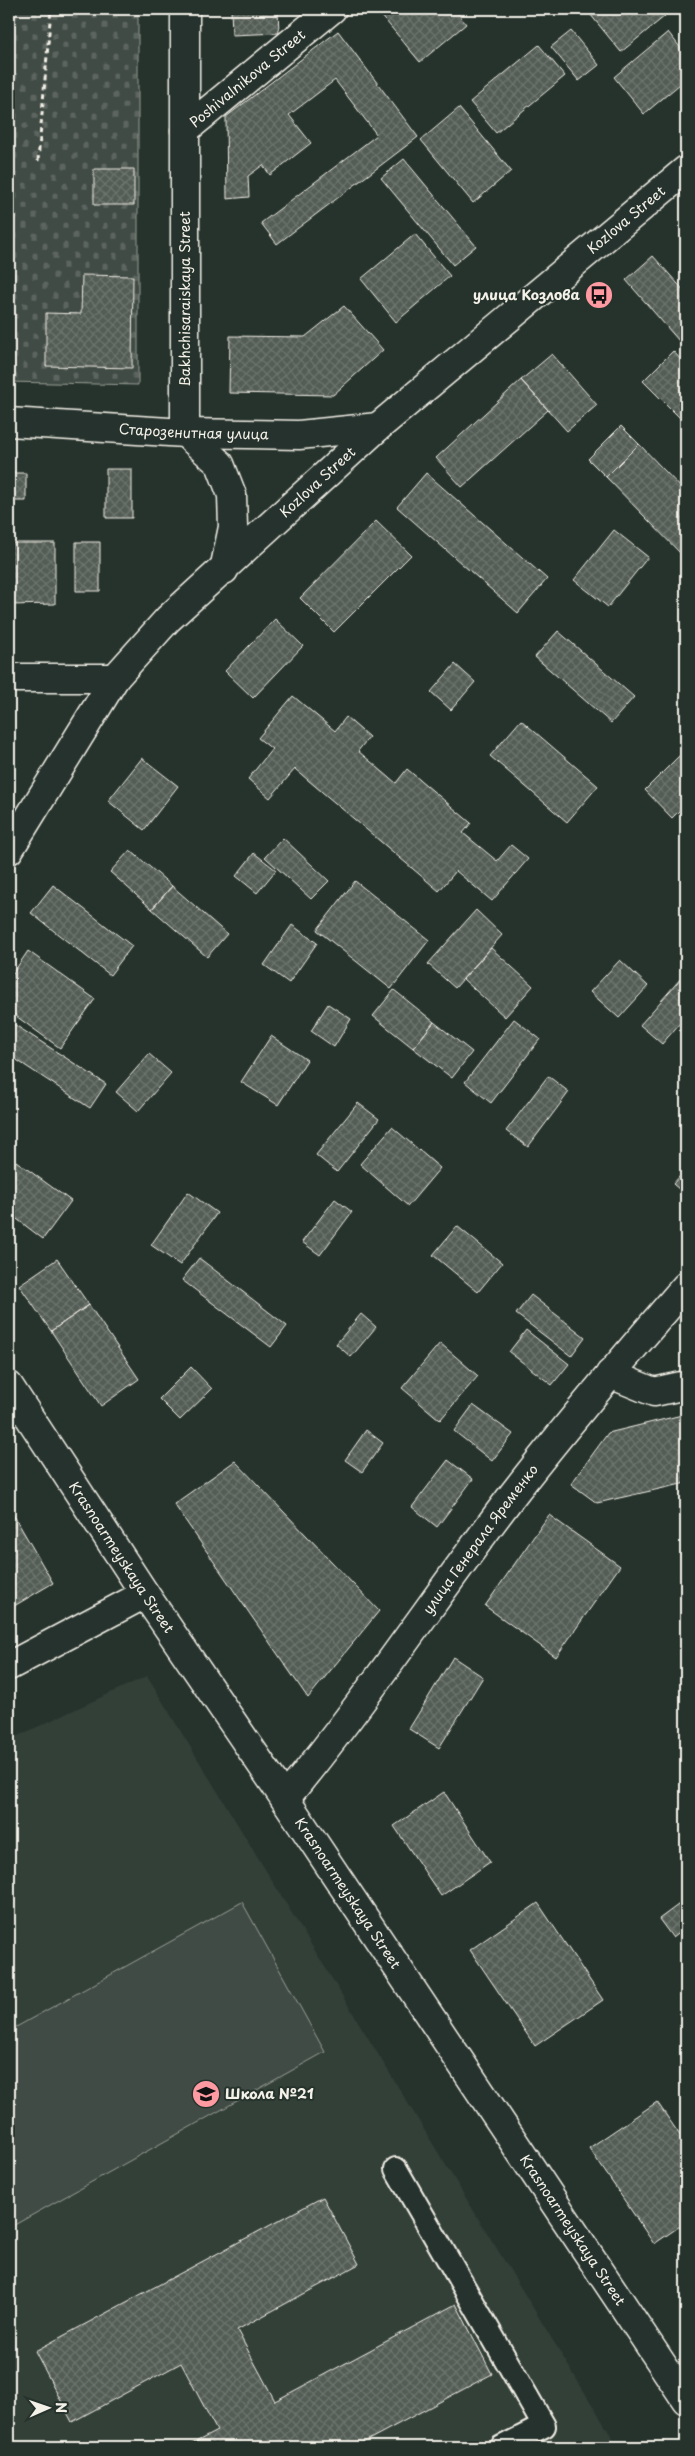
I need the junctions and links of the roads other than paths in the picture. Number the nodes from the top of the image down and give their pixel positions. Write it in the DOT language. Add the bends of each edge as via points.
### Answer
graph roads {
  1 [pos="185,9"];
  2 [pos="332,9"];
  3 [pos="185,130"];
  4 [pos="686,170"];
  5 [pos="9,422"];
  6 [pos="378,427"];
  7 [pos="185,433"];
  8 [pos="224,570"];
  9 [pos="9,678"];
  10 [pos="115,678"];
  11 [pos="9,850"];
  12 [pos="686,1286"];
  13 [pos="610,1374"];
  14 [pos="686,1385"];
  15 [pos="9,1386"];
  16 [pos="145,1594"];
  17 [pos="9,1666"];
  18 [pos="285,1799"];
  19 [pos="396,2169"];
  20 [pos="686,2400"];
  21 [pos="502,2447"];
  1 -- 3 [label="main road, Bakhchisaraiskaya Street"];
  2 -- 3 [label="main road, Poshivalnikova Street"];
  3 -- 7 [label="main road, Bakhchisaraiskaya Street"];
  4 -- 6 [label="main road, Kozlova Street"];
  5 -- 7 [label="main road, Старозенитная улица"];
  6 -- 7 [label="main road, Старозенитная улица" via="299,435"];
  6 -- 8 [label="main road, Kozlova Street"];
  7 -- 8 [label="main road" via="220,464 232,494 233,527"];
  8 -- 10 [label="main road, Kozlova Street" via="168,619"];
  9 -- 10 [label="main road"];
  10 -- 11 [label="main road, Kozlova Street"];
  12 -- 13 [label="main road, улица Генерала Яременко"];
  13 -- 14 [label="main road" via="654,1392"];
  13 -- 18 [label="main road, улица Генерала Яременко" via="514,1494 323,1753"];
  15 -- 16 [label="main road, Krasnoarmeyskaya Street"];
  16 -- 17 [label="main road"];
  16 -- 18 [label="main road, Krasnoarmeyskaya Street"];
  18 -- 20 [label="main road, Krasnoarmeyskaya Street"];
  19 -- 21 [label="lane" via="544,2426"];
}
